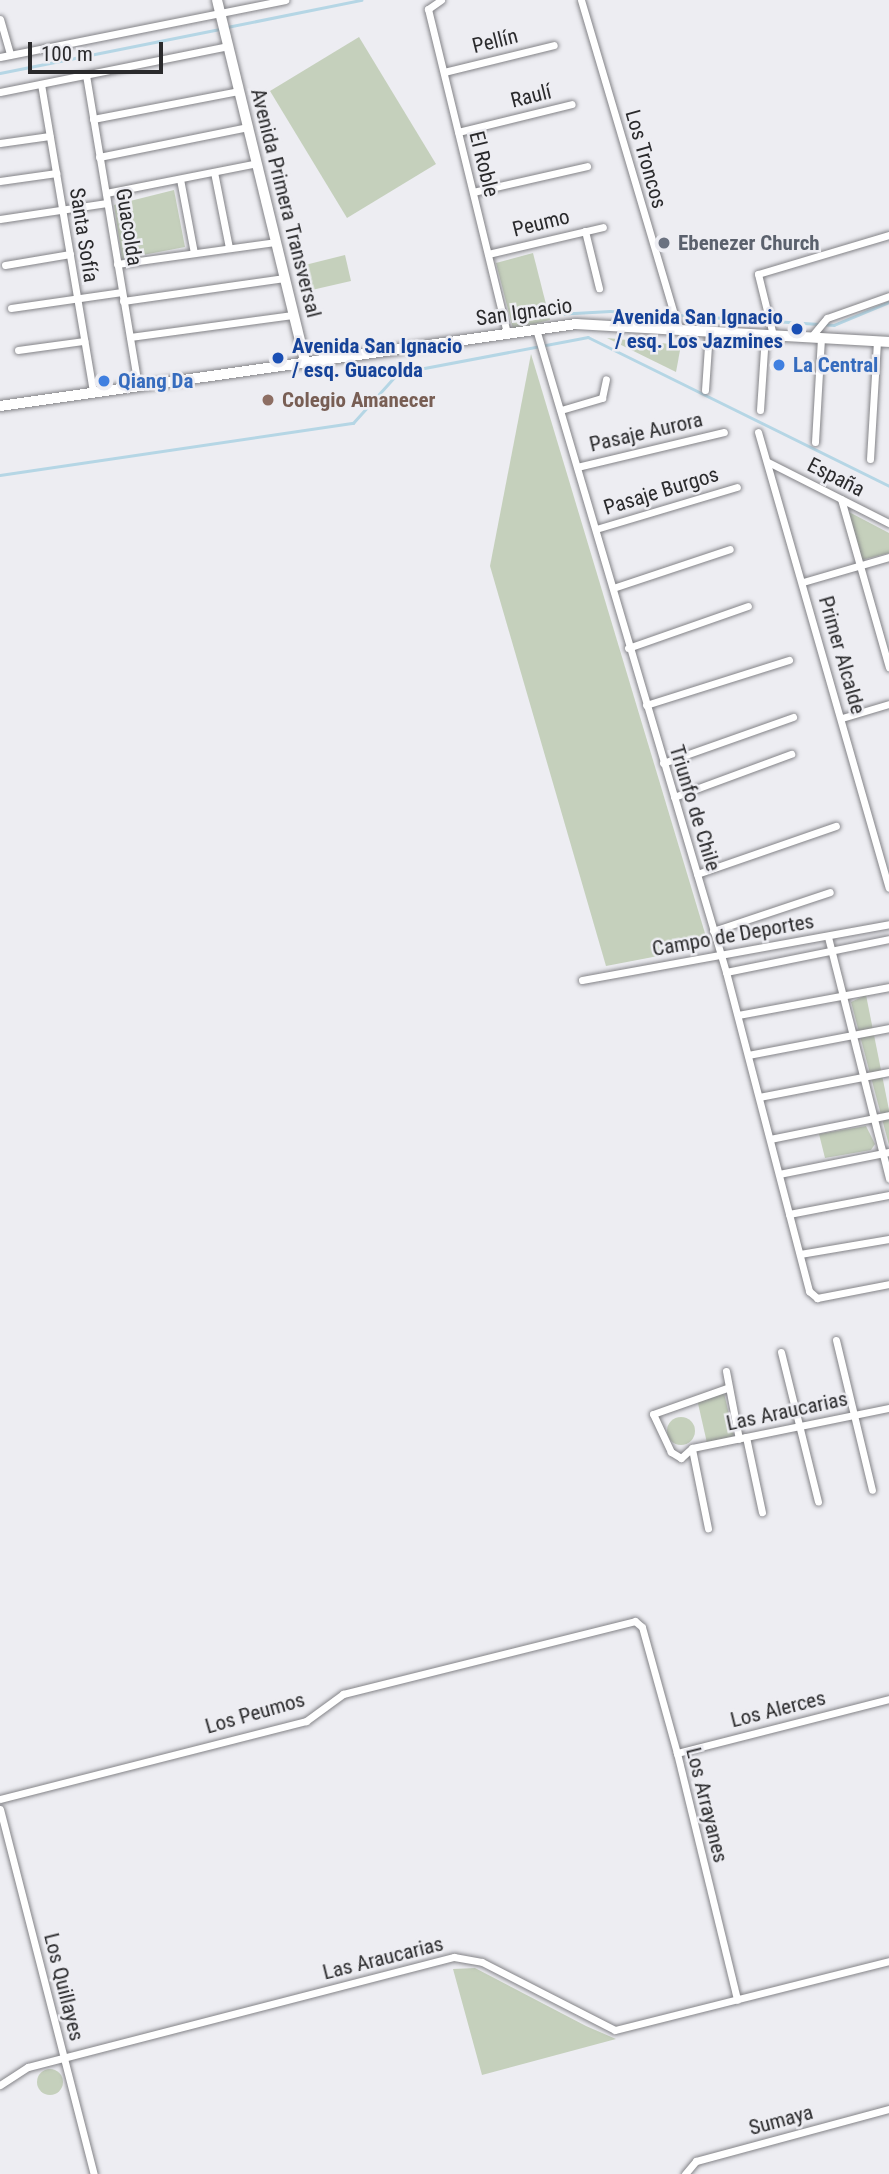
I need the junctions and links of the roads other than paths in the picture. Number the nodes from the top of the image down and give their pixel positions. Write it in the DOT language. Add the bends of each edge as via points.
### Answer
graph roads {
  1 [pos="217,0"];
  2 [pos="285,0"];
  3 [pos="441,0"];
  4 [pos="581,0"];
  5 [pos="220,12"];
  6 [pos="0,19"];
  7 [pos="554,45"];
  8 [pos="228,46"];
  9 [pos="10,55"];
  10 [pos="0,57"];
  11 [pos="444,72"];
  12 [pos="86,75"];
  13 [pos="41,84"];
  14 [pos="239,91"];
  15 [pos="0,92"];
  16 [pos="572,104"];
  17 [pos="93,119"];
  18 [pos="248,127"];
  19 [pos="458,132"];
  20 [pos="50,136"];
  21 [pos="0,143"];
  22 [pos="99,156"];
  23 [pos="257,163"];
  24 [pos="587,166"];
  25 [pos="214,172"];
  26 [pos="56,173"];
  27 [pos="180,179"];
  28 [pos="0,181"];
  29 [pos="473,192"];
  30 [pos="106,194"];
  31 [pos="107,203"];
  32 [pos="62,210"];
  33 [pos="0,219"];
  34 [pos="603,226"];
  35 [pos="585,231"];
  36 [pos="889,235"];
  37 [pos="276,242"];
  38 [pos="229,248"];
  39 [pos="194,253"];
  40 [pos="70,254"];
  41 [pos="488,254"];
  42 [pos="117,264"];
  43 [pos="5,265"];
  44 [pos="285,278"];
  45 [pos="598,288"];
  46 [pos="122,292"];
  47 [pos="889,296"];
  48 [pos="77,298"];
  49 [pos="124,301"];
  50 [pos="11,308"];
  51 [pos="293,315"];
  52 [pos="676,325"];
  53 [pos="536,328"];
  54 [pos="709,331"];
  55 [pos="507,333"];
  56 [pos="769,335"];
  57 [pos="817,335"];
  58 [pos="130,337"];
  59 [pos="84,341"];
  60 [pos="877,341"];
  61 [pos="889,342"];
  62 [pos="18,350"];
  63 [pos="305,362"];
  64 [pos="606,379"];
  65 [pos="138,385"];
  66 [pos="705,390"];
  67 [pos="93,393"];
  68 [pos="0,406"];
  69 [pos="561,410"];
  70 [pos="760,410"];
  71 [pos="724,432"];
  72 [pos="758,432"];
  73 [pos="815,442"];
  74 [pos="870,459"];
  75 [pos="768,462"];
  76 [pos="577,467"];
  77 [pos="737,487"];
  78 [pos="841,499"];
  79 [pos="889,523"];
  80 [pos="596,530"];
  81 [pos="730,549"];
  82 [pos="889,557"];
  83 [pos="860,565"];
  84 [pos="803,582"];
  85 [pos="613,588"];
  86 [pos="748,606"];
  87 [pos="628,648"];
  88 [pos="789,660"];
  89 [pos="889,667"];
  90 [pos="889,704"];
  91 [pos="646,705"];
  92 [pos="793,717"];
  93 [pos="842,718"];
  94 [pos="791,754"];
  95 [pos="663,763"];
  96 [pos="674,797"];
  97 [pos="836,826"];
  98 [pos="885,854"];
  99 [pos="697,874"];
  100 [pos="889,888"];
  101 [pos="831,892"];
  102 [pos="889,924"];
  103 [pos="713,931"];
  104 [pos="828,937"];
  105 [pos="889,939"];
  106 [pos="831,950"];
  107 [pos="721,957"];
  108 [pos="726,972"];
  109 [pos="582,979"];
  110 [pos="889,987"];
  111 [pos="843,995"];
  112 [pos="738,1015"];
  113 [pos="889,1028"];
  114 [pos="853,1035"];
  115 [pos="748,1055"];
  116 [pos="889,1072"];
  117 [pos="863,1077"];
  118 [pos="759,1097"];
  119 [pos="889,1115"];
  120 [pos="874,1118"];
  121 [pos="770,1139"];
  122 [pos="886,1152"];
  123 [pos="779,1174"];
  124 [pos="889,1178"];
  125 [pos="889,1195"];
  126 [pos="789,1214"];
  127 [pos="889,1238"];
  128 [pos="800,1254"];
  129 [pos="889,1284"];
  130 [pos="836,1340"];
  131 [pos="781,1352"];
  132 [pos="726,1371"];
  133 [pos="727,1388"];
  134 [pos="889,1408"];
  135 [pos="855,1415"];
  136 [pos="799,1427"];
  137 [pos="742,1438"];
  138 [pos="692,1448"];
  139 [pos="872,1490"];
  140 [pos="818,1502"];
  141 [pos="762,1512"];
  142 [pos="708,1528"];
  143 [pos="637,1622"];
  144 [pos="889,1699"];
  145 [pos="677,1753"];
  146 [pos="0,1799"];
  147 [pos="0,1809"];
  148 [pos="889,1961"];
  149 [pos="737,2000"];
  150 [pos="64,2059"];
  151 [pos="0,2085"];
  152 [pos="889,2109"];
  153 [pos="685,2172"];
  154 [pos="94,2174"];
  1 -- 5 [label="main road, Avenida Primera Transversal"];
  2 -- 5 [label="street"];
  3 -- 11 [label="street, El Roble" via="429,4"];
  4 -- 52 [label="street, Los Troncos"];
  5 -- 8 [label="main road, Avenida Primera Transversal"];
  5 -- 9 [label="street"];
  6 -- 9 [label="street"];
  7 -- 11 [label="street, Pellín"];
  8 -- 12 [label="street"];
  8 -- 14 [label="main road, Avenida Primera Transversal"];
  9 -- 10 [label="street"];
  11 -- 19 [label="street, El Roble"];
  12 -- 13 [label="street"];
  12 -- 17 [label="street, Guacolda"];
  13 -- 15 [label="street"];
  13 -- 20 [label="street, Santa Sofía"];
  14 -- 17 [label="street"];
  14 -- 18 [label="main road, Avenida Primera Transversal"];
  16 -- 19 [label="street, Raulí"];
  17 -- 22 [label="street, Guacolda"];
  18 -- 22 [label="street"];
  18 -- 23 [label="main road, Avenida Primera Transversal"];
  19 -- 29 [label="street, El Roble"];
  20 -- 21 [label="street"];
  20 -- 26 [label="street, Santa Sofía"];
  22 -- 30 [label="street, Guacolda"];
  23 -- 25 [label="street"];
  23 -- 37 [label="main road, Avenida Primera Transversal"];
  24 -- 29 [label="street"];
  25 -- 27 [label="street"];
  25 -- 38 [label="street"];
  26 -- 28 [label="street"];
  26 -- 32 [label="street, Santa Sofía"];
  27 -- 30 [label="street"];
  27 -- 39 [label="street"];
  29 -- 41 [label="street, El Roble"];
  30 -- 31 [label="street, Guacolda"];
  31 -- 32 [label="street"];
  31 -- 42 [label="street, Guacolda"];
  32 -- 33 [label="street"];
  32 -- 40 [label="street, Santa Sofía"];
  34 -- 35 [label="street, Peumo"];
  35 -- 41 [label="street, Peumo"];
  35 -- 45 [label="street"];
  36 -- 56 [label="street" via="758,274 773,324"];
  37 -- 38 [label="street"];
  37 -- 44 [label="main road, Avenida Primera Transversal"];
  38 -- 39 [label="street"];
  39 -- 42 [label="street"];
  40 -- 43 [label="street"];
  40 -- 48 [label="street, Santa Sofía"];
  41 -- 55 [label="street, El Roble"];
  42 -- 46 [label="street, Guacolda"];
  44 -- 49 [label="street"];
  44 -- 51 [label="main road, Avenida Primera Transversal"];
  46 -- 48 [label="street"];
  46 -- 49 [label="street, Guacolda"];
  47 -- 57 [label="street" via="826,319"];
  48 -- 50 [label="street"];
  48 -- 59 [label="street, Santa Sofía"];
  49 -- 58 [label="street, Guacolda"];
  51 -- 58 [label="street"];
  51 -- 63 [label="main road, Avenida Primera Transversal"];
  52 -- 53 [label="main road, San Ignacio" via="588,323"];
  52 -- 54 [label="main road, San Ignacio"];
  53 -- 55 [label="main road, San Ignacio"];
  53 -- 69 [label="street, Triunfo de Chile"];
  54 -- 56 [label="main road, San Ignacio"];
  54 -- 66 [label="street"];
  55 -- 63 [label="main road, San Ignacio"];
  56 -- 57 [label="main road, San Ignacio"];
  56 -- 70 [label="street"];
  57 -- 60 [label="main road, San Ignacio"];
  57 -- 73 [label="street"];
  58 -- 65 [label="street, Guacolda"];
  59 -- 62 [label="street"];
  59 -- 67 [label="street, Santa Sofía"];
  60 -- 61 [label="main road, San Ignacio"];
  60 -- 74 [label="street"];
  63 -- 65 [label="main road, San Ignacio"];
  64 -- 69 [label="street" via="602,398"];
  65 -- 67 [label="main road, San Ignacio"];
  67 -- 68 [label="main road, San Ignacio"];
  69 -- 76 [label="street, Triunfo de Chile"];
  71 -- 76 [label="street, Pasaje Aurora"];
  72 -- 75 [label="street, Primer Alcalde"];
  75 -- 78 [label="street, España"];
  75 -- 84 [label="street, Primer Alcalde"];
  76 -- 80 [label="street, Triunfo de Chile"];
  77 -- 80 [label="street, Pasaje Burgos"];
  78 -- 79 [label="street, España"];
  78 -- 83 [label="street"];
  80 -- 85 [label="street, Triunfo de Chile"];
  81 -- 85 [label="street"];
  82 -- 83 [label="street"];
  83 -- 84 [label="street"];
  83 -- 89 [label="street"];
  84 -- 93 [label="street, Primer Alcalde"];
  85 -- 87 [label="street, Triunfo de Chile"];
  86 -- 87 [label="street"];
  87 -- 91 [label="street, Triunfo de Chile"];
  88 -- 91 [label="street"];
  90 -- 93 [label="street"];
  91 -- 95 [label="street, Triunfo de Chile"];
  92 -- 95 [label="street"];
  93 -- 98 [label="street, Primer Alcalde"];
  94 -- 96 [label="street"];
  95 -- 96 [label="street, Triunfo de Chile"];
  96 -- 99 [label="street, Triunfo de Chile"];
  97 -- 99 [label="street"];
  98 -- 100 [label="street, Primer Alcalde"];
  99 -- 103 [label="street, Triunfo de Chile"];
  101 -- 103 [label="street"];
  102 -- 104 [label="street, Campo de Deportes"];
  103 -- 107 [label="street, Triunfo de Chile"];
  104 -- 106 [label="street"];
  104 -- 107 [label="street, Campo de Deportes"];
  105 -- 106 [label="street, Campo de Deportes"];
  106 -- 108 [label="street, Campo de Deportes"];
  106 -- 111 [label="street"];
  107 -- 108 [label="street, Triunfo de Chile"];
  107 -- 109 [label="street, Campo de Deportes"];
  108 -- 112 [label="street, Triunfo de Chile"];
  110 -- 111 [label="street"];
  111 -- 112 [label="street"];
  111 -- 114 [label="street"];
  112 -- 115 [label="street, Triunfo de Chile"];
  113 -- 114 [label="street"];
  114 -- 115 [label="street"];
  114 -- 117 [label="street"];
  115 -- 118 [label="street, Triunfo de Chile"];
  116 -- 117 [label="street"];
  117 -- 118 [label="street"];
  117 -- 120 [label="street"];
  118 -- 121 [label="street, Triunfo de Chile"];
  119 -- 120 [label="street"];
  120 -- 121 [label="street"];
  120 -- 122 [label="street"];
  121 -- 123 [label="street, Triunfo de Chile"];
  122 -- 123 [label="street"];
  122 -- 124 [label="street"];
  123 -- 126 [label="street, Triunfo de Chile"];
  125 -- 126 [label="street"];
  126 -- 128 [label="street, Triunfo de Chile"];
  127 -- 128 [label="street"];
  128 -- 129 [label="street, Triunfo de Chile" via="809,1291 817,1298"];
  130 -- 135 [label="street"];
  131 -- 136 [label="street"];
  132 -- 133 [label="street"];
  133 -- 137 [label="street"];
  133 -- 138 [label="street, Las Araucarias" via="653,1414 671,1452 681,1458"];
  134 -- 135 [label="street, Las Araucarias"];
  135 -- 136 [label="street, Las Araucarias"];
  135 -- 139 [label="street"];
  136 -- 137 [label="street, Las Araucarias"];
  136 -- 140 [label="street"];
  137 -- 138 [label="street, Las Araucarias"];
  137 -- 141 [label="street"];
  138 -- 142 [label="street"];
  143 -- 145 [label="street, Los Arrayanes"];
  143 -- 146 [label="street, Los Peumos" via="343,1694 306,1721"];
  144 -- 145 [label="street, Los Alerces"];
  145 -- 149 [label="street, Los Arrayanes"];
  147 -- 150 [label="street, Los Quillayes"];
  148 -- 149 [label="street, Las Araucarias"];
  149 -- 150 [label="street, Las Araucarias" via="615,2029 482,1962 454,1958"];
  150 -- 151 [label="street, Las Araucarias" via="28,2067"];
  150 -- 154 [label="street, Los Quillayes"];
  152 -- 153 [label="street, Sumaya" via="696,2161"];
}
